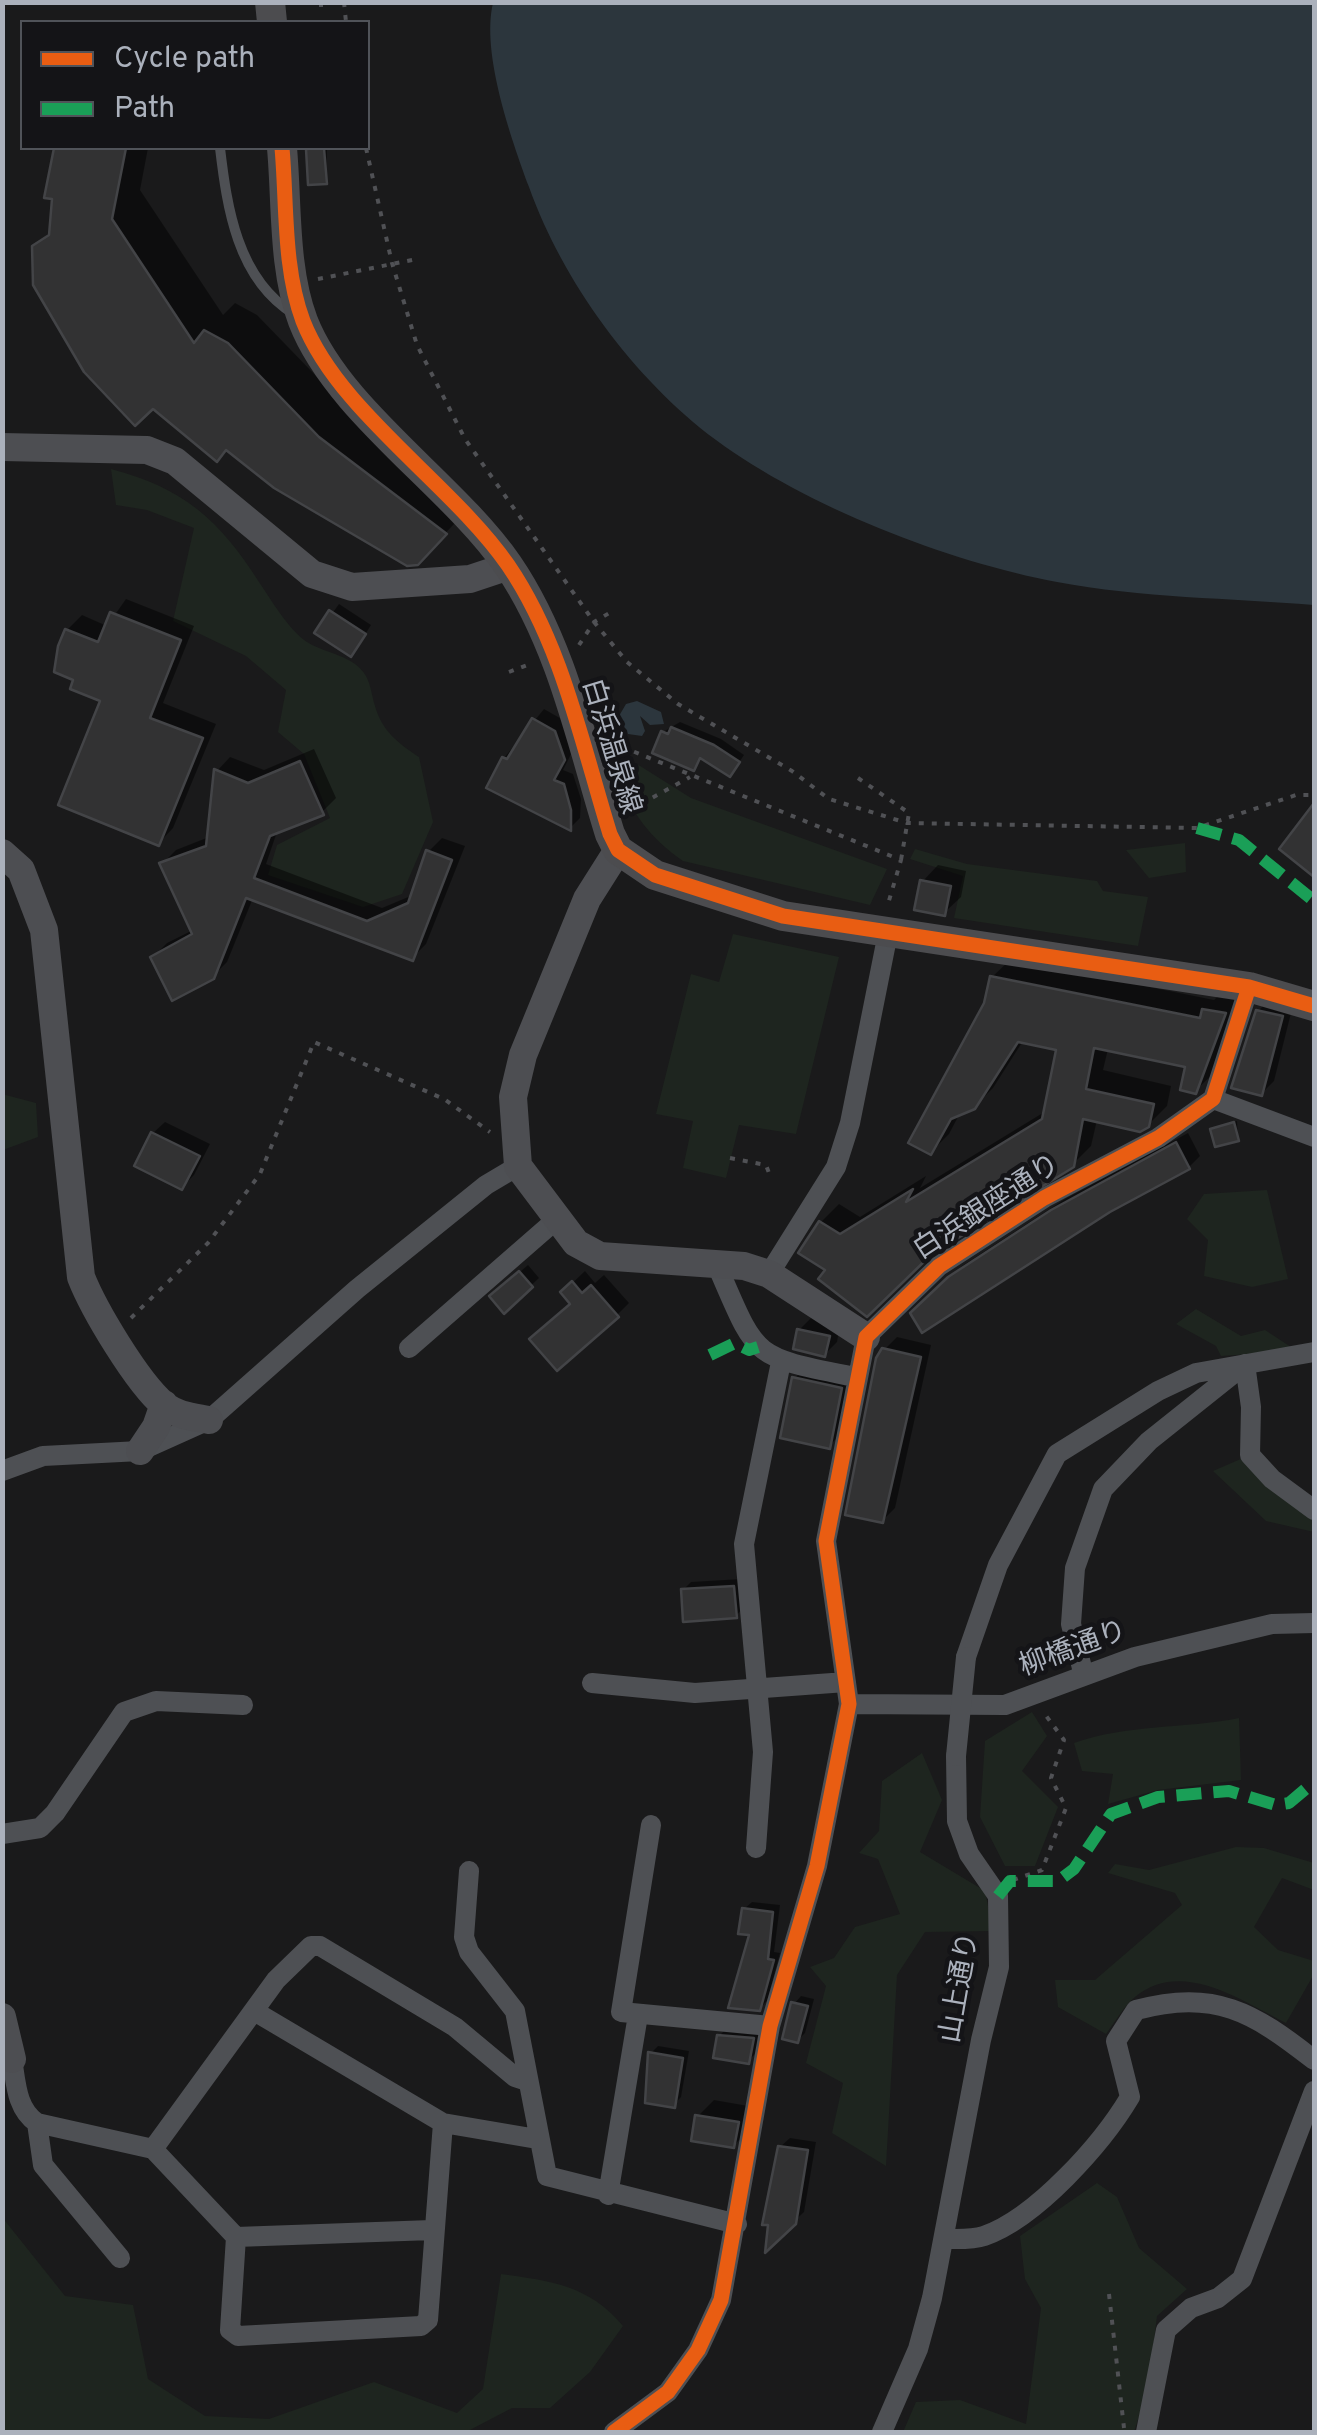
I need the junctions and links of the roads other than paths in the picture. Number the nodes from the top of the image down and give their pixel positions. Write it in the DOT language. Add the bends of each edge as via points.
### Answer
graph roads {
  1 [pos="220,150"];
  2 [pos="282,150"];
  3 [pos="303,320"];
  4 [pos="2,447"];
  5 [pos="509,566"];
  6 [pos="618,850"];
  7 [pos="2,853"];
  8 [pos="886,922"];
  9 [pos="1249,986"];
  10 [pos="1314,1006"];
  11 [pos="1213,1099"];
  12 [pos="1314,1136"];
  13 [pos="518,1166"];
  14 [pos="557,1218"];
  15 [pos="716,1263"];
  16 [pos="768,1274"];
  17 [pos="866,1337"];
  18 [pos="409,1348"];
  19 [pos="1314,1352"];
  20 [pos="780,1362"];
  21 [pos="1245,1364"];
  22 [pos="855,1377"];
  23 [pos="164,1404"];
  24 [pos="210,1420"];
  25 [pos="140,1451"];
  26 [pos="2,1472"];
  27 [pos="1314,1510"];
  28 [pos="1314,1623"];
  29 [pos="1083,1672"];
  30 [pos="846,1682"];
  31 [pos="592,1683"];
  32 [pos="756,1690"];
  33 [pos="849,1704"];
  34 [pos="243,1705"];
  35 [pos="651,1825"];
  36 [pos="2,1834"];
  37 [pos="756,1848"];
  38 [pos="469,1871"];
  39 [pos="254,2011"];
  40 [pos="638,2015"];
  41 [pos="2,2017"];
  42 [pos="770,2026"];
  43 [pos="12,2059"];
  44 [pos="1314,2060"];
  45 [pos="527,2081"];
  46 [pos="1314,2091"];
  47 [pos="36,2123"];
  48 [pos="443,2123"];
  49 [pos="537,2139"];
  50 [pos="154,2149"];
  51 [pos="608,2195"];
  52 [pos="737,2224"];
  53 [pos="432,2230"];
  54 [pos="236,2237"];
  55 [pos="945,2239"];
  56 [pos="120,2258"];
  57 [pos="614,2432"];
  58 [pos="882,2432"];
  59 [pos="1146,2432"];
  1 -- 3 [label="lane" via="232,226 266,288"];
  2 -- 3 [label="main road, 白浜温泉線"];
  3 -- 5 [label="main road, 白浜温泉線" via="356,399"];
  4 -- 5 [label="street" via="147,450 175,461 312,574 352,588 470,579"];
  5 -- 6 [label="main road, 白浜温泉線" via="555,656"];
  6 -- 8 [label="main road, 白浜温泉線" via="655,875 783,916"];
  6 -- 13 [label="street" via="586,900 523,1055 513,1096"];
  7 -- 23 [label="street" via="20,870 44,930 82,1277 92,1305"];
  8 -- 9 [label="main road, 白浜温泉線"];
  8 -- 16 [label="street" via="836,1168"];
  9 -- 10 [label="main road, 白浜温泉線"];
  9 -- 11 [label="street"];
  11 -- 12 [label="street"];
  11 -- 17 [label="street, 白浜銀座通り" via="938,1266"];
  13 -- 14 [label="street"];
  13 -- 24 [label="street" via="372,1277"];
  14 -- 15 [label="street" via="576,1243 600,1256"];
  14 -- 18 [label="street"];
  15 -- 16 [label="street"];
  15 -- 20 [label="street" via="754,1344"];
  16 -- 17 [label="street"];
  17 -- 22 [label="street"];
  19 -- 21 [label="street, 山上通り"];
  20 -- 22 [label="street"];
  20 -- 32 [label="street" via="744,1544"];
  21 -- 27 [label="street" via="1250,1455"];
  21 -- 29 [label="street" via="1149,1441 1103,1489 1075,1568 1071,1624"];
  21 -- 55 [label="street, 山上通り, bridge" via="1196,1373 1158,1391 1057,1454 998,1565 966,1657 957,1821 969,1854 998,1896 1002,1923"];
  22 -- 30 [label="street" via="826,1541"];
  23 -- 24 [label="street"];
  23 -- 25 [label="street"];
  24 -- 25 [label="street"];
  25 -- 26 [label="street" via="42,1456"];
  28 -- 29 [label="street, 柳橋通り" via="1272,1624"];
  29 -- 33 [label="street, 柳橋通り" via="1006,1705"];
  30 -- 32 [label="street"];
  30 -- 33 [label="street"];
  31 -- 32 [label="street" via="695,1694"];
  32 -- 37 [label="street" via="764,1752"];
  33 -- 42 [label="street" via="817,1866"];
  34 -- 36 [label="street" via="156,1700 124,1712 55,1813 40,1828"];
  35 -- 40 [label="street" via="620,2012"];
  38 -- 45 [label="street" via="464,1937 515,2012"];
  39 -- 45 [label="street" via="310,1946 320,1946 454,2027"];
  39 -- 48 [label="street"];
  39 -- 50 [label="street"];
  40 -- 42 [label="street"];
  40 -- 51 [label="street"];
  41 -- 43 [label="street"];
  42 -- 52 [label="street"];
  43 -- 47 [label="street" via="20,2103"];
  44 -- 55 [label="street" via="1275,2029 1222,2005 1177,1999 1136,2010 1116,2040 1130,2097 1119,2116 1032,2206 983,2237"];
  45 -- 49 [label="street"];
  46 -- 59 [label="street" via="1242,2278 1166,2330"];
  47 -- 50 [label="street"];
  47 -- 56 [label="street" via="43,2165"];
  48 -- 49 [label="street"];
  48 -- 53 [label="street"];
  49 -- 51 [label="street" via="547,2176"];
  50 -- 54 [label="street"];
  51 -- 52 [label="street"];
  52 -- 57 [label="street" via="721,2300 698,2350 668,2392"];
  53 -- 54 [label="street"];
  53 -- 54 [label="street" via="428,2320 420,2326 238,2336 230,2330"];
  55 -- 58 [label="street, 山上通り" via="918,2349"];
}
